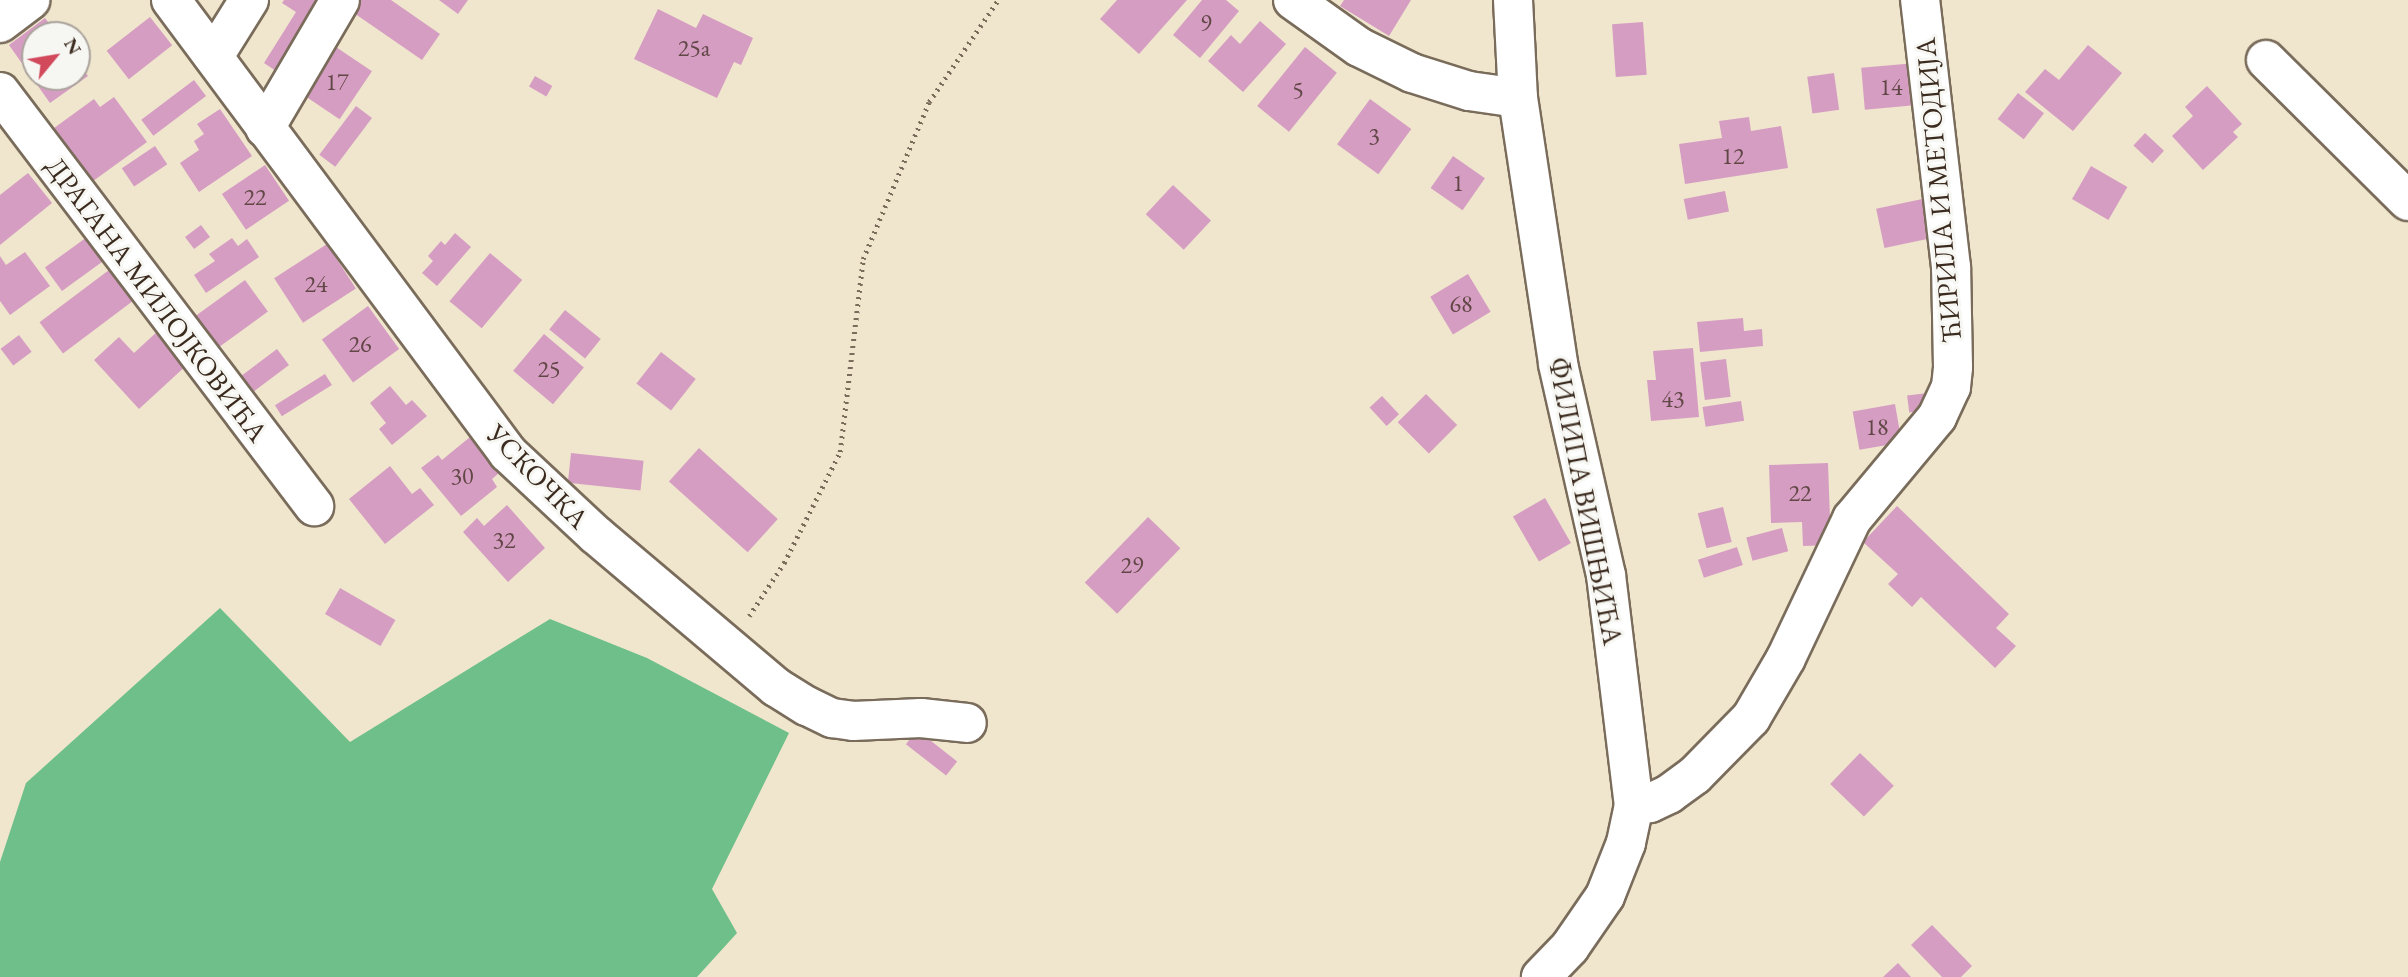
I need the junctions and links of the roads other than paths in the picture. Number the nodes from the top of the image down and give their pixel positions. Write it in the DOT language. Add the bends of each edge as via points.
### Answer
graph roads {
  1 [pos="30,0"];
  2 [pos="171,0"];
  3 [pos="249,0"];
  4 [pos="340,0"];
  5 [pos="1293,0"];
  6 [pos="1513,0"];
  7 [pos="1920,0"];
  8 [pos="0,23"];
  9 [pos="214,56"];
  10 [pos="2266,60"];
  11 [pos="0,92"];
  12 [pos="1518,99"];
  13 [pos="265,128"];
  14 [pos="2408,201"];
  15 [pos="314,506"];
  16 [pos="967,723"];
  17 [pos="1634,805"];
  18 [pos="1541,977"];
  1 -- 8 [label="street"];
  2 -- 9 [label="street, УСКОЧКА"];
  3 -- 9 [label="street"];
  4 -- 13 [label="street"];
  5 -- 12 [label="street" via="1359,47 1412,73 1469,91"];
  6 -- 12 [label="street, ФИЛИПА ВИШЊИЋА"];
  7 -- 17 [label="street, ЋИРИЛА И МЕТОДИЈА" via="1951,267 1951,387 1933,423 1852,519 1792,647 1751,718 1695,775 1650,803"];
  9 -- 13 [label="street, УСКОЧКА"];
  10 -- 14 [label="street"];
  11 -- 15 [label="street, ДРАГАНА МИЛОЈКОВИЋА"];
  12 -- 17 [label="street, ФИЛИПА ВИШЊИЋА" via="1558,363 1606,575"];
  13 -- 16 [label="street, УСКОЧКА" via="508,453 596,535 776,687 832,718"];
  17 -- 18 [label="street, ФИЛИПА ВИШЊИЋА" via="1626,843 1605,896 1570,947"];
}
